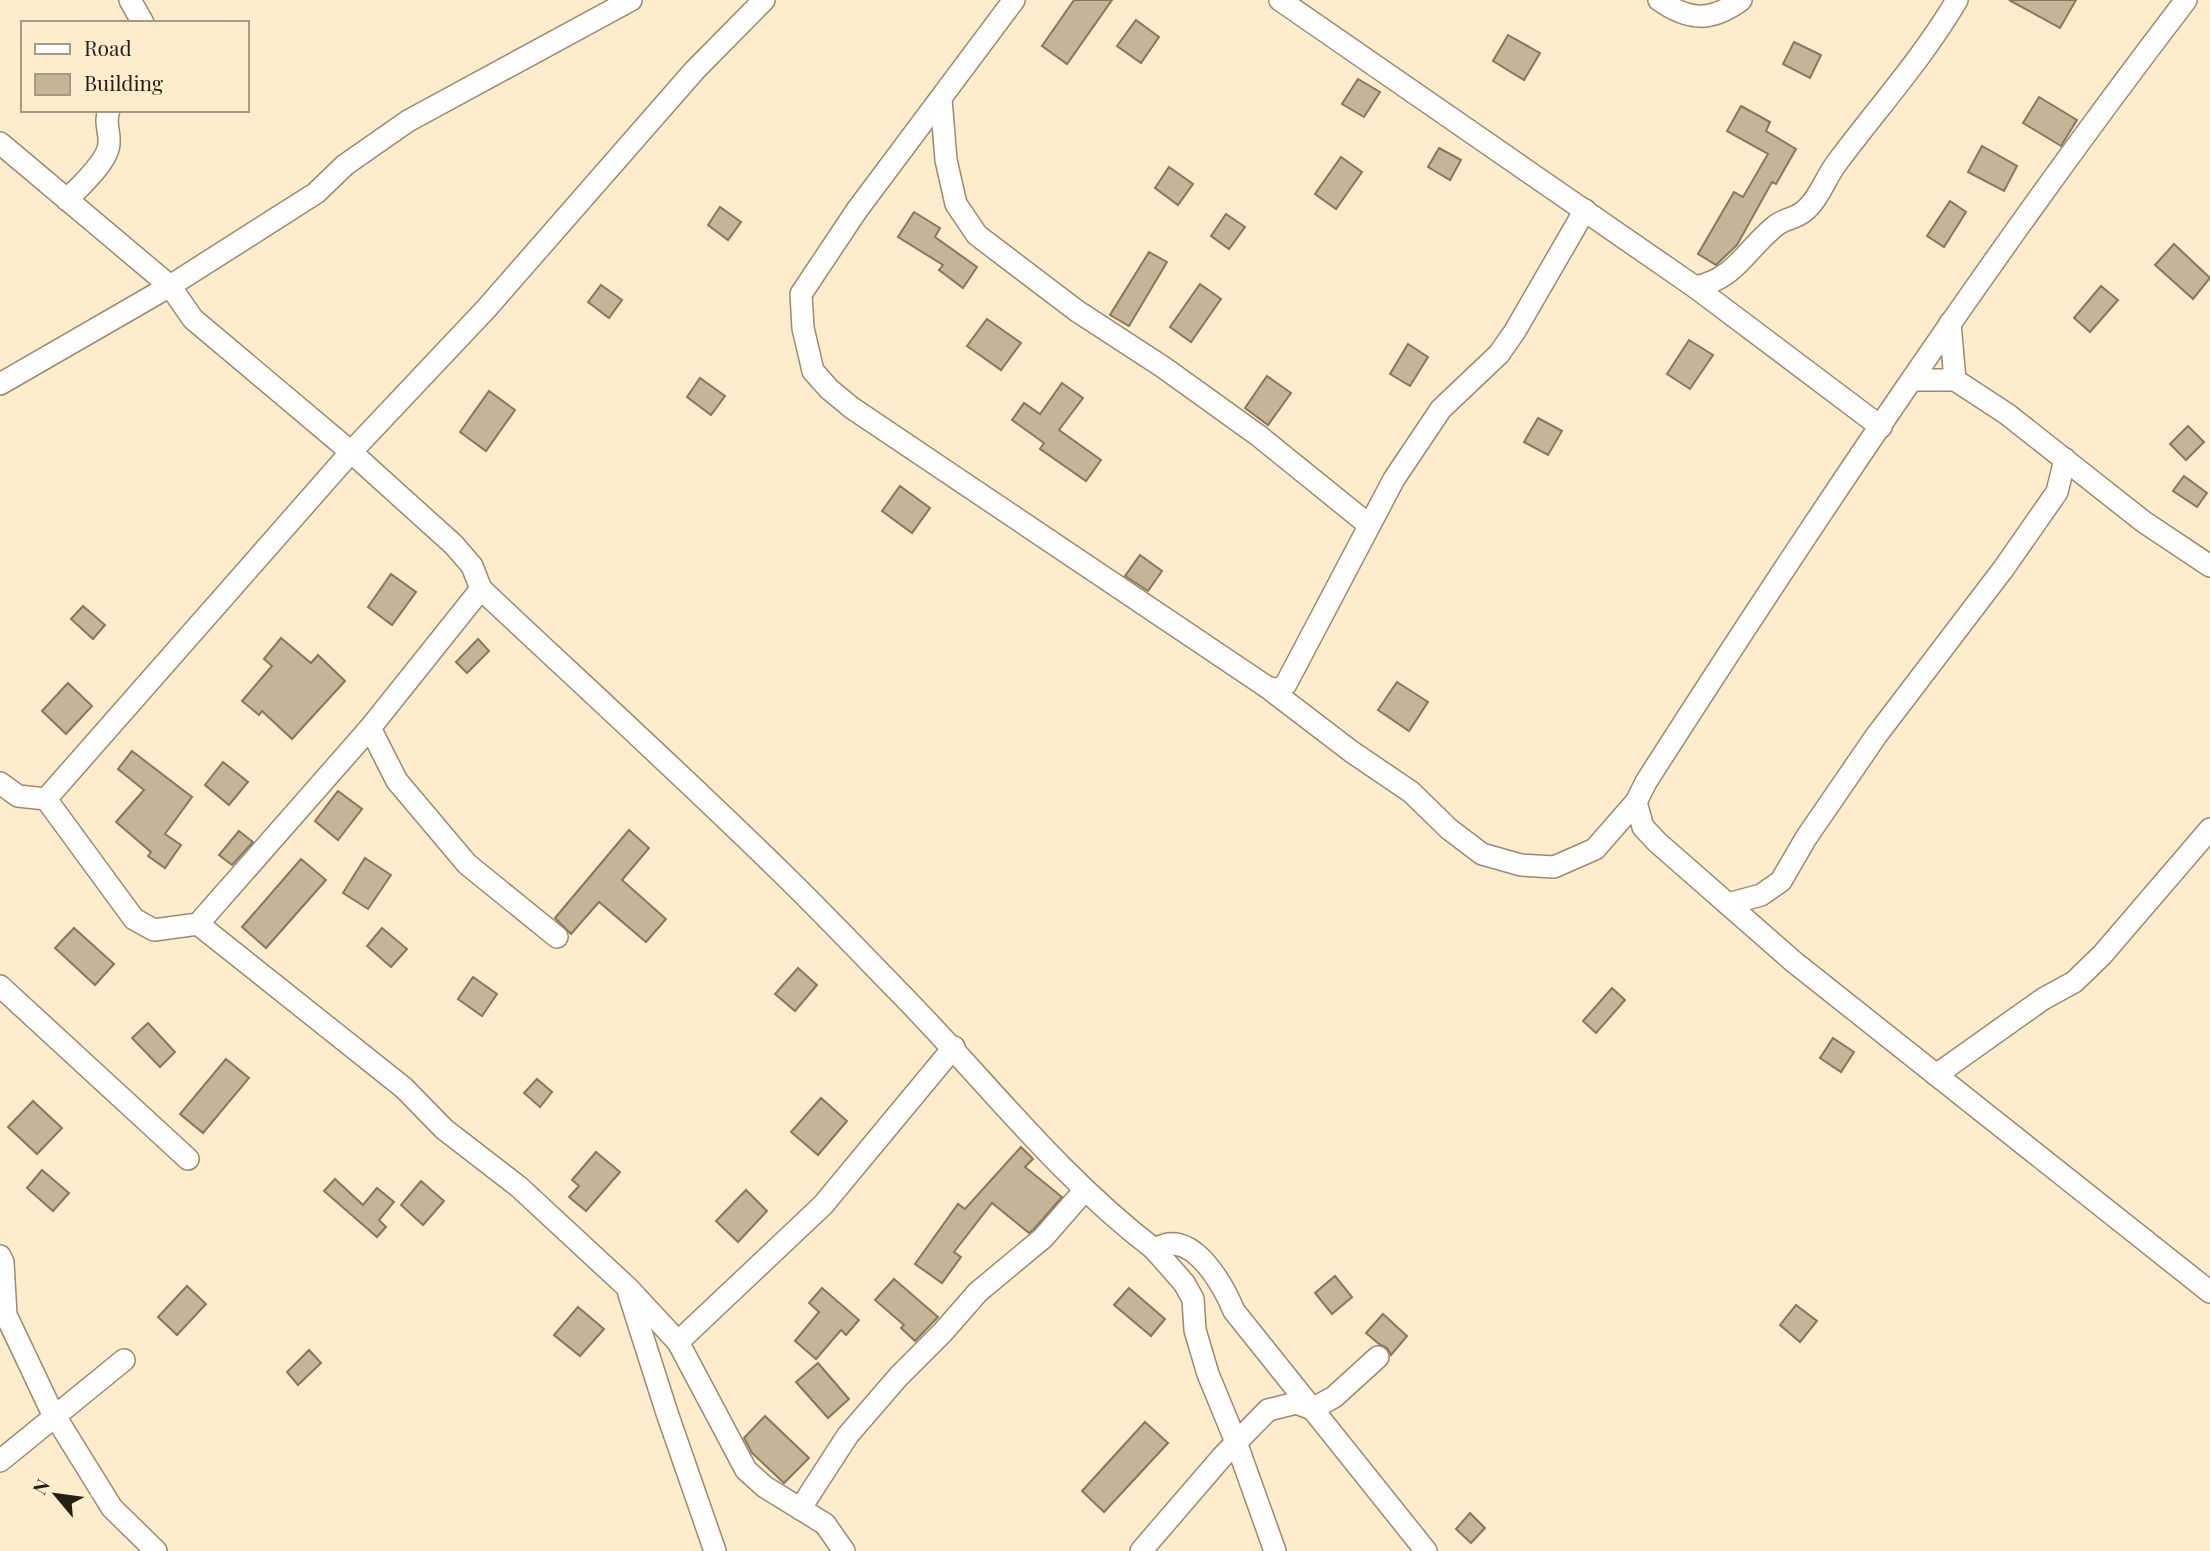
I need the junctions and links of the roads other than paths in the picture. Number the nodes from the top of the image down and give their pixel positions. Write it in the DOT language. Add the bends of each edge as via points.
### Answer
graph roads {
  1 [pos="130,0"];
  2 [pos="631,0"];
  3 [pos="764,0"];
  4 [pos="1014,0"];
  5 [pos="1280,0"];
  6 [pos="1659,0"];
  7 [pos="1741,0"];
  8 [pos="1957,0"];
  9 [pos="2186,0"];
  10 [pos="142,21"];
  11 [pos="941,99"];
  12 [pos="108,112"];
  13 [pos="0,143"];
  14 [pos="67,200"];
  15 [pos="1585,210"];
  16 [pos="170,286"];
  17 [pos="1695,287"];
  18 [pos="1950,323"];
  19 [pos="1912,380"];
  20 [pos="1955,380"];
  21 [pos="0,384"];
  22 [pos="1881,427"];
  23 [pos="351,452"];
  24 [pos="2064,459"];
  25 [pos="1369,525"];
  26 [pos="2210,566"];
  27 [pos="481,589"];
  28 [pos="1267,687"];
  29 [pos="370,729"];
  30 [pos="0,783"];
  31 [pos="46,799"];
  32 [pos="1636,802"];
  33 [pos="2210,829"];
  34 [pos="1728,904"];
  35 [pos="198,924"];
  36 [pos="557,937"];
  37 [pos="0,986"];
  38 [pos="954,1047"];
  39 [pos="1936,1075"];
  40 [pos="188,1159"];
  41 [pos="1084,1191"];
  42 [pos="1154,1249"];
  43 [pos="0,1256"];
  44 [pos="628,1288"];
  45 [pos="2210,1292"];
  46 [pos="678,1342"];
  47 [pos="1378,1357"];
  48 [pos="124,1360"];
  49 [pos="1312,1409"];
  50 [pos="55,1417"];
  51 [pos="1236,1443"];
  52 [pos="0,1461"];
  53 [pos="800,1508"];
  54 [pos="156,1551"];
  55 [pos="715,1551"];
  56 [pos="844,1551"];
  57 [pos="1141,1551"];
  58 [pos="1275,1551"];
  59 [pos="1426,1551"];
  1 -- 10 [label="street"];
  2 -- 16 [label="street" via="408,121 345,165 316,193"];
  3 -- 23 [label="street" via="694,71 486,309"];
  4 -- 11 [label="street"];
  5 -- 15 [label="street"];
  6 -- 7 [label="street" via="1690,16 1706,16 1726,11"];
  8 -- 17 [label="street" via="1802,213 1773,228 1724,278"];
  9 -- 18 [label="street"];
  11 -- 25 [label="street" via="946,160 956,204 978,235 1077,311 1259,436"];
  11 -- 28 [label="street" via="801,294 813,371 852,408"];
  12 -- 14 [label="street" via="110,145 103,161"];
  13 -- 14 [label="street"];
  14 -- 16 [label="street"];
  15 -- 17 [label="street"];
  15 -- 25 [label="street" via="1516,331 1499,354 1441,409"];
  16 -- 21 [label="street"];
  16 -- 23 [label="street" via="193,319"];
  17 -- 22 [label="street"];
  18 -- 19 [label="street"];
  18 -- 20 [label="street"];
  19 -- 20 [label="street"];
  19 -- 22 [label="street"];
  20 -- 24 [label="street"];
  22 -- 32 [label="street" via="1779,575"];
  23 -- 27 [label="street" via="454,545 472,566"];
  23 -- 31 [label="street"];
  24 -- 26 [label="street" via="2144,522"];
  24 -- 34 [label="street" via="2057,492 1875,736 1781,881 1762,895"];
  25 -- 28 [label="street" via="1286,684 1278,690"];
  27 -- 29 [label="street"];
  27 -- 38 [label="street" via="782,873"];
  28 -- 32 [label="street" via="1411,792 1482,854 1554,867 1595,849"];
  29 -- 35 [label="street"];
  29 -- 36 [label="street" via="397,781 467,864"];
  30 -- 31 [label="street" via="18,796"];
  31 -- 35 [label="street" via="134,919 153,930"];
  32 -- 34 [label="street" via="1643,827"];
  33 -- 39 [label="street" via="2074,982"];
  34 -- 39 [label="street"];
  35 -- 44 [label="street" via="404,1088 444,1129 519,1187"];
  37 -- 40 [label="street"];
  38 -- 41 [label="street" via="987,1090"];
  38 -- 46 [label="street" via="823,1205"];
  39 -- 45 [label="street"];
  41 -- 42 [label="street"];
  41 -- 53 [label="street" via="1043,1238 978,1292 899,1376 848,1435"];
  42 -- 49 [label="street" via="1177,1244 1192,1250 1222,1283 1234,1311"];
  42 -- 51 [label="street" via="1193,1299 1195,1330 1208,1374"];
  43 -- 50 [label="street" via="6,1315"];
  44 -- 46 [label="street"];
  44 -- 55 [label="street"];
  46 -- 53 [label="street" via="746,1470"];
  47 -- 49 [label="street" via="1334,1397"];
  48 -- 50 [label="street"];
  49 -- 51 [label="street" via="1296,1403 1268,1410"];
  49 -- 59 [label="street"];
  50 -- 52 [label="street"];
  50 -- 54 [label="street" via="112,1508"];
  51 -- 57 [label="street"];
  51 -- 58 [label="street"];
  53 -- 56 [label="street" via="825,1524"];
}
